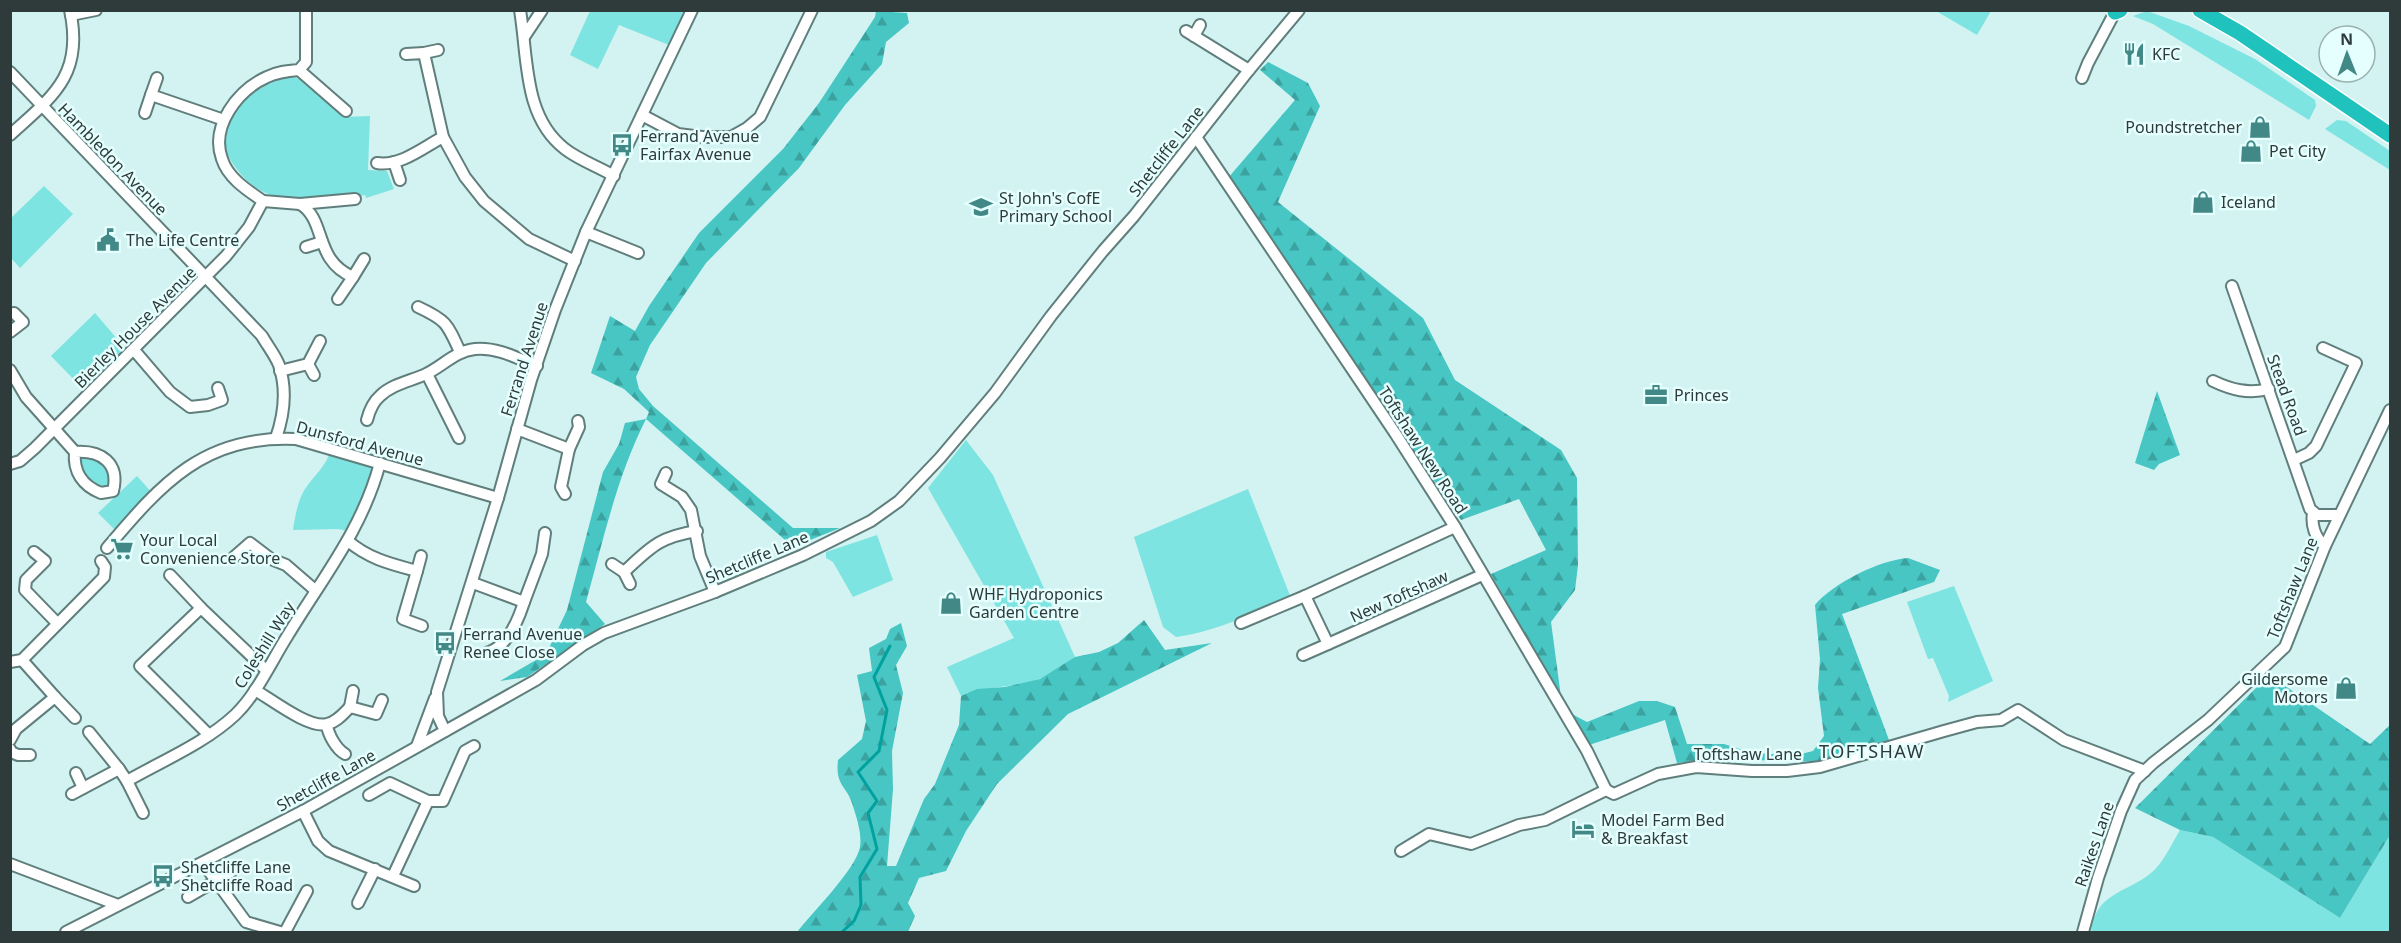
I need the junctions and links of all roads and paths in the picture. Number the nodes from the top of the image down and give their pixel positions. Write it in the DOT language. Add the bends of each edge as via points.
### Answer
graph roads {
  1 [pos="96,10"];
  2 [pos="306,10"];
  3 [pos="520,10"];
  4 [pos="542,10"];
  5 [pos="692,10"];
  6 [pos="812,10"];
  7 [pos="1299,10"];
  8 [pos="2200,10"];
  9 [pos="2117,11"];
  10 [pos="70,13"];
  11 [pos="1200,25"];
  12 [pos="525,37"];
  13 [pos="438,50"];
  14 [pos="424,53"];
  15 [pos="405,54"];
  16 [pos="298,70"];
  17 [pos="1249,70"];
  18 [pos="10,72"];
  19 [pos="157,78"];
  20 [pos="2082,78"];
  21 [pos="151,95"];
  22 [pos="43,106"];
  23 [pos="346,111"];
  24 [pos="145,113"];
  25 [pos="642,115"];
  26 [pos="224,120"];
  27 [pos="10,135"];
  28 [pos="2391,135"];
  29 [pos="443,137"];
  30 [pos="1196,137"];
  31 [pos="394,162"];
  32 [pos="377,164"];
  33 [pos="614,176"];
  34 [pos="400,180"];
  35 [pos="355,199"];
  36 [pos="263,201"];
  37 [pos="300,204"];
  38 [pos="586,232"];
  39 [pos="322,242"];
  40 [pos="306,247"];
  41 [pos="638,253"];
  42 [pos="363,259"];
  43 [pos="575,261"];
  44 [pos="353,277"];
  45 [pos="206,278"];
  46 [pos="2232,286"];
  47 [pos="338,299"];
  48 [pos="418,307"];
  49 [pos="14,313"];
  50 [pos="34,321"];
  51 [pos="23,322"];
  52 [pos="10,332"];
  53 [pos="320,341"];
  54 [pos="2323,348"];
  55 [pos="134,350"];
  56 [pos="460,352"];
  57 [pos="308,364"];
  58 [pos="537,366"];
  59 [pos="10,370"];
  60 [pos="280,371"];
  61 [pos="427,374"];
  62 [pos="314,375"];
  63 [pos="2212,381"];
  64 [pos="218,388"];
  65 [pos="2269,389"];
  66 [pos="2391,410"];
  67 [pos="367,420"];
  68 [pos="581,424"];
  69 [pos="55,428"];
  70 [pos="518,429"];
  71 [pos="276,438"];
  72 [pos="459,438"];
  73 [pos="569,449"];
  74 [pos="75,452"];
  75 [pos="2294,460"];
  76 [pos="380,463"];
  77 [pos="10,464"];
  78 [pos="666,473"];
  79 [pos="559,491"];
  80 [pos="498,498"];
  81 [pos="2313,513"];
  82 [pos="2339,515"];
  83 [pos="1455,527"];
  84 [pos="697,531"];
  85 [pos="545,533"];
  86 [pos="348,542"];
  87 [pos="2325,546"];
  88 [pos="107,548"];
  89 [pos="34,552"];
  90 [pos="421,556"];
  91 [pos="234,557"];
  92 [pos="101,561"];
  93 [pos="612,564"];
  94 [pos="417,571"];
  95 [pos="624,572"];
  96 [pos="170,575"];
  97 [pos="1482,575"];
  98 [pos="472,583"];
  99 [pos="630,584"];
  100 [pos="315,590"];
  101 [pos="715,592"];
  102 [pos="1305,596"];
  103 [pos="524,602"];
  104 [pos="201,608"];
  105 [pos="1241,622"];
  106 [pos="57,623"];
  107 [pos="423,626"];
  108 [pos="1328,644"];
  109 [pos="493,654"];
  110 [pos="1304,655"];
  111 [pos="16,661"];
  112 [pos="266,670"];
  113 [pos="255,690"];
  114 [pos="352,691"];
  115 [pos="437,692"];
  116 [pos="55,697"];
  117 [pos="382,700"];
  118 [pos="350,707"];
  119 [pos="75,718"];
  120 [pos="327,724"];
  121 [pos="445,731"];
  122 [pos="89,732"];
  123 [pos="209,735"];
  124 [pos="10,740"];
  125 [pos="417,746"];
  126 [pos="474,746"];
  127 [pos="10,748"];
  128 [pos="341,754"];
  129 [pos="30,755"];
  130 [pos="119,769"];
  131 [pos="2145,771"];
  132 [pos="76,773"];
  133 [pos="127,781"];
  134 [pos="83,788"];
  135 [pos="1606,790"];
  136 [pos="72,794"];
  137 [pos="369,795"];
  138 [pos="428,801"];
  139 [pos="303,811"];
  140 [pos="143,813"];
  141 [pos="1401,851"];
  142 [pos="203,863"];
  143 [pos="10,864"];
  144 [pos="375,869"];
  145 [pos="231,872"];
  146 [pos="393,876"];
  147 [pos="215,882"];
  148 [pos="414,886"];
  149 [pos="308,891"];
  150 [pos="188,897"];
  151 [pos="358,903"];
  152 [pos="118,905"];
  153 [pos="68,932"];
  154 [pos="277,932"];
  155 [pos="285,933"];
  156 [pos="2083,933"];
  1 -- 10 [label="street"];
  2 -- 16 [label="street" via="306,62"];
  3 -- 12 [label="street"];
  4 -- 12 [label="street"];
  5 -- 25 [label="street, Ferrand Avenue"];
  6 -- 25 [label="street" via="760,117 747,128 730,137 702,137 678,134"];
  7 -- 17 [label="street, Shetcliffe Lane"];
  8 -- 28 [label="highway"];
  9 -- 20 [label="street"];
  10 -- 22 [label="street" via="70,67 60,87"];
  11 -- 17 [label="street" via="1190,34"];
  12 -- 33 [label="street" via="533,104 543,125 565,149"];
  13 -- 14 [label="street"];
  14 -- 15 [label="street"];
  14 -- 29 [label="street"];
  16 -- 23 [label="street"];
  16 -- 26 [label="street" via="280,72 253,84"];
  17 -- 30 [label="street, Shetcliffe Lane"];
  18 -- 22 [label="street, Hambledon Avenue"];
  19 -- 21 [label="street"];
  21 -- 24 [label="street"];
  21 -- 26 [label="street"];
  22 -- 27 [label="street"];
  22 -- 45 [label="street, Hambledon Avenue"];
  25 -- 33 [label="street, Ferrand Avenue"];
  26 -- 36 [label="street" via="219,143 222,160 244,188"];
  29 -- 31 [label="street"];
  29 -- 43 [label="street" via="465,177 484,201 530,239"];
  30 -- 83 [label="street, Toftshaw New Road"];
  30 -- 101 [label="street, Shetcliffe Lane" via="1050,316 995,393 899,501 871,521 803,555"];
  31 -- 32 [label="street"];
  31 -- 34 [label="street"];
  33 -- 38 [label="street, Ferrand Avenue"];
  35 -- 37 [label="street"];
  36 -- 37 [label="street"];
  36 -- 45 [label="street, Bierley House Avenue" via="249,227"];
  37 -- 39 [label="street" via="310,212"];
  38 -- 41 [label="street"];
  38 -- 43 [label="street, Ferrand Avenue"];
  39 -- 40 [label="street"];
  39 -- 44 [label="street" via="329,260"];
  42 -- 44 [label="street"];
  43 -- 58 [label="street, Ferrand Avenue"];
  44 -- 47 [label="street"];
  45 -- 55 [label="street, Bierley House Avenue"];
  45 -- 60 [label="street, Hambledon Avenue" via="262,336"];
  46 -- 65 [label="street, Stead Road"];
  48 -- 56 [label="street" via="442,318"];
  49 -- 51 [label="street"];
  50 -- 51 [label="street"];
  51 -- 52 [label="street"];
  53 -- 57 [label="street"];
  54 -- 75 [label="street" via="2356,363 2316,446"];
  55 -- 64 [label="street" via="170,392 190,406 222,400"];
  55 -- 69 [label="street, Bierley House Avenue"];
  56 -- 58 [label="street" via="500,351"];
  56 -- 61 [label="street"];
  57 -- 60 [label="street"];
  57 -- 62 [label="street"];
  58 -- 70 [label="street, Ferrand Avenue"];
  59 -- 69 [label="street" via="26,397"];
  60 -- 71 [label="street, Hambledon Avenue" via="283,417"];
  61 -- 67 [label="street" via="380,396"];
  61 -- 72 [label="street"];
  63 -- 65 [label="street" via="2237,391"];
  65 -- 75 [label="street, Stead Road"];
  66 -- 82 [label="street, Toftshaw Lane"];
  68 -- 73 [label="street"];
  69 -- 74 [label="street"];
  69 -- 77 [label="street, Bierley House Avenue" via="20,461"];
  70 -- 73 [label="street"];
  70 -- 80 [label="street, Ferrand Avenue"];
  71 -- 76 [label="street, Dunsford Avenue"];
  71 -- 88 [label="street, Dunsford Avenue" via="225,448 195,461 172,477"];
  73 -- 79 [label="street"];
  74 -- 74 [label="street" via="86,451 104,458 114,471 113,491 101,493 81,481"];
  75 -- 81 [label="street, Stead Road"];
  76 -- 80 [label="street, Dunsford Avenue"];
  76 -- 86 [label="street, Coleshill Way" via="361,518"];
  78 -- 84 [label="street" via="661,484 682,497"];
  80 -- 98 [label="street, Ferrand Avenue"];
  81 -- 82 [label="street"];
  81 -- 87 [label="street, Stead Road" via="2316,535"];
  82 -- 87 [label="street, Toftshaw Lane"];
  83 -- 97 [label="street, Toftshaw New Road"];
  83 -- 102 [label="street"];
  84 -- 95 [label="street" via="670,535"];
  84 -- 101 [label="street" via="700,556"];
  85 -- 103 [label="street" via="546,555"];
  86 -- 94 [label="street" via="379,561"];
  86 -- 100 [label="street, Coleshill Way"];
  87 -- 131 [label="street, Toftshaw Lane" via="2295,627 2279,656"];
  89 -- 106 [label="street" via="45,561 26,580 25,590"];
  90 -- 94 [label="street"];
  91 -- 100 [label="street" via="252,538 271,560 286,565"];
  92 -- 106 [label="street" via="104,577"];
  93 -- 95 [label="street"];
  94 -- 107 [label="street" via="400,623"];
  95 -- 99 [label="street"];
  96 -- 104 [label="street"];
  97 -- 108 [label="street, New Toftshaw"];
  97 -- 135 [label="street, Toftshaw New Road" via="1587,751"];
  98 -- 103 [label="street"];
  98 -- 115 [label="street, Ferrand Avenue"];
  100 -- 112 [label="street, Coleshill Way"];
  101 -- 121 [label="street, Shetcliffe Lane" via="604,633 536,680"];
  102 -- 105 [label="street"];
  102 -- 108 [label="street"];
  103 -- 109 [label="street" via="511,632"];
  104 -- 112 [label="street"];
  104 -- 123 [label="street" via="140,666"];
  106 -- 111 [label="street"];
  108 -- 110 [label="street, New Toftshaw"];
  111 -- 116 [label="street"];
  112 -- 113 [label="street, Coleshill Way"];
  113 -- 120 [label="street" via="299,717"];
  113 -- 123 [label="street, Coleshill Way" via="236,714"];
  114 -- 118 [label="street"];
  115 -- 121 [label="street, Ferrand Avenue" via="438,716"];
  115 -- 125 [label="street"];
  116 -- 119 [label="street"];
  116 -- 124 [label="street" via="16,729"];
  117 -- 118 [label="street" via="377,716"];
  118 -- 120 [label="street"];
  120 -- 128 [label="street"];
  121 -- 125 [label="street, Shetcliffe Lane"];
  122 -- 130 [label="street"];
  123 -- 133 [label="street, Coleshill Way"];
  125 -- 139 [label="street, Shetcliffe Lane"];
  126 -- 138 [label="street" via="465,751 447,803"];
  127 -- 129 [label="street" via="18,755"];
  130 -- 133 [label="street"];
  130 -- 134 [label="street"];
  131 -- 135 [label="street, Toftshaw Lane" via="2064,740 2018,710 2001,720 1977,722 1820,768 1752,771 1696,767 1658,774 1614,794"];
  131 -- 156 [label="street, Raikes Lane" via="2135,780 2121,811"];
  132 -- 134 [label="street"];
  133 -- 140 [label="street"];
  134 -- 136 [label="street"];
  135 -- 141 [label="street" via="1545,820 1519,825 1471,844 1429,834"];
  137 -- 138 [label="street" via="390,783"];
  138 -- 146 [label="street"];
  139 -- 142 [label="street, Shetcliffe Lane"];
  139 -- 144 [label="street" via="318,841 329,851"];
  142 -- 147 [label="street"];
  142 -- 152 [label="street, Shetcliffe Lane"];
  143 -- 152 [label="street"];
  144 -- 146 [label="street"];
  144 -- 151 [label="street"];
  145 -- 147 [label="street"];
  146 -- 148 [label="street"];
  147 -- 150 [label="street"];
  147 -- 154 [label="street" via="246,922"];
  149 -- 155 [label="street"];
  152 -- 153 [label="street, Shetcliffe Lane"];
}
